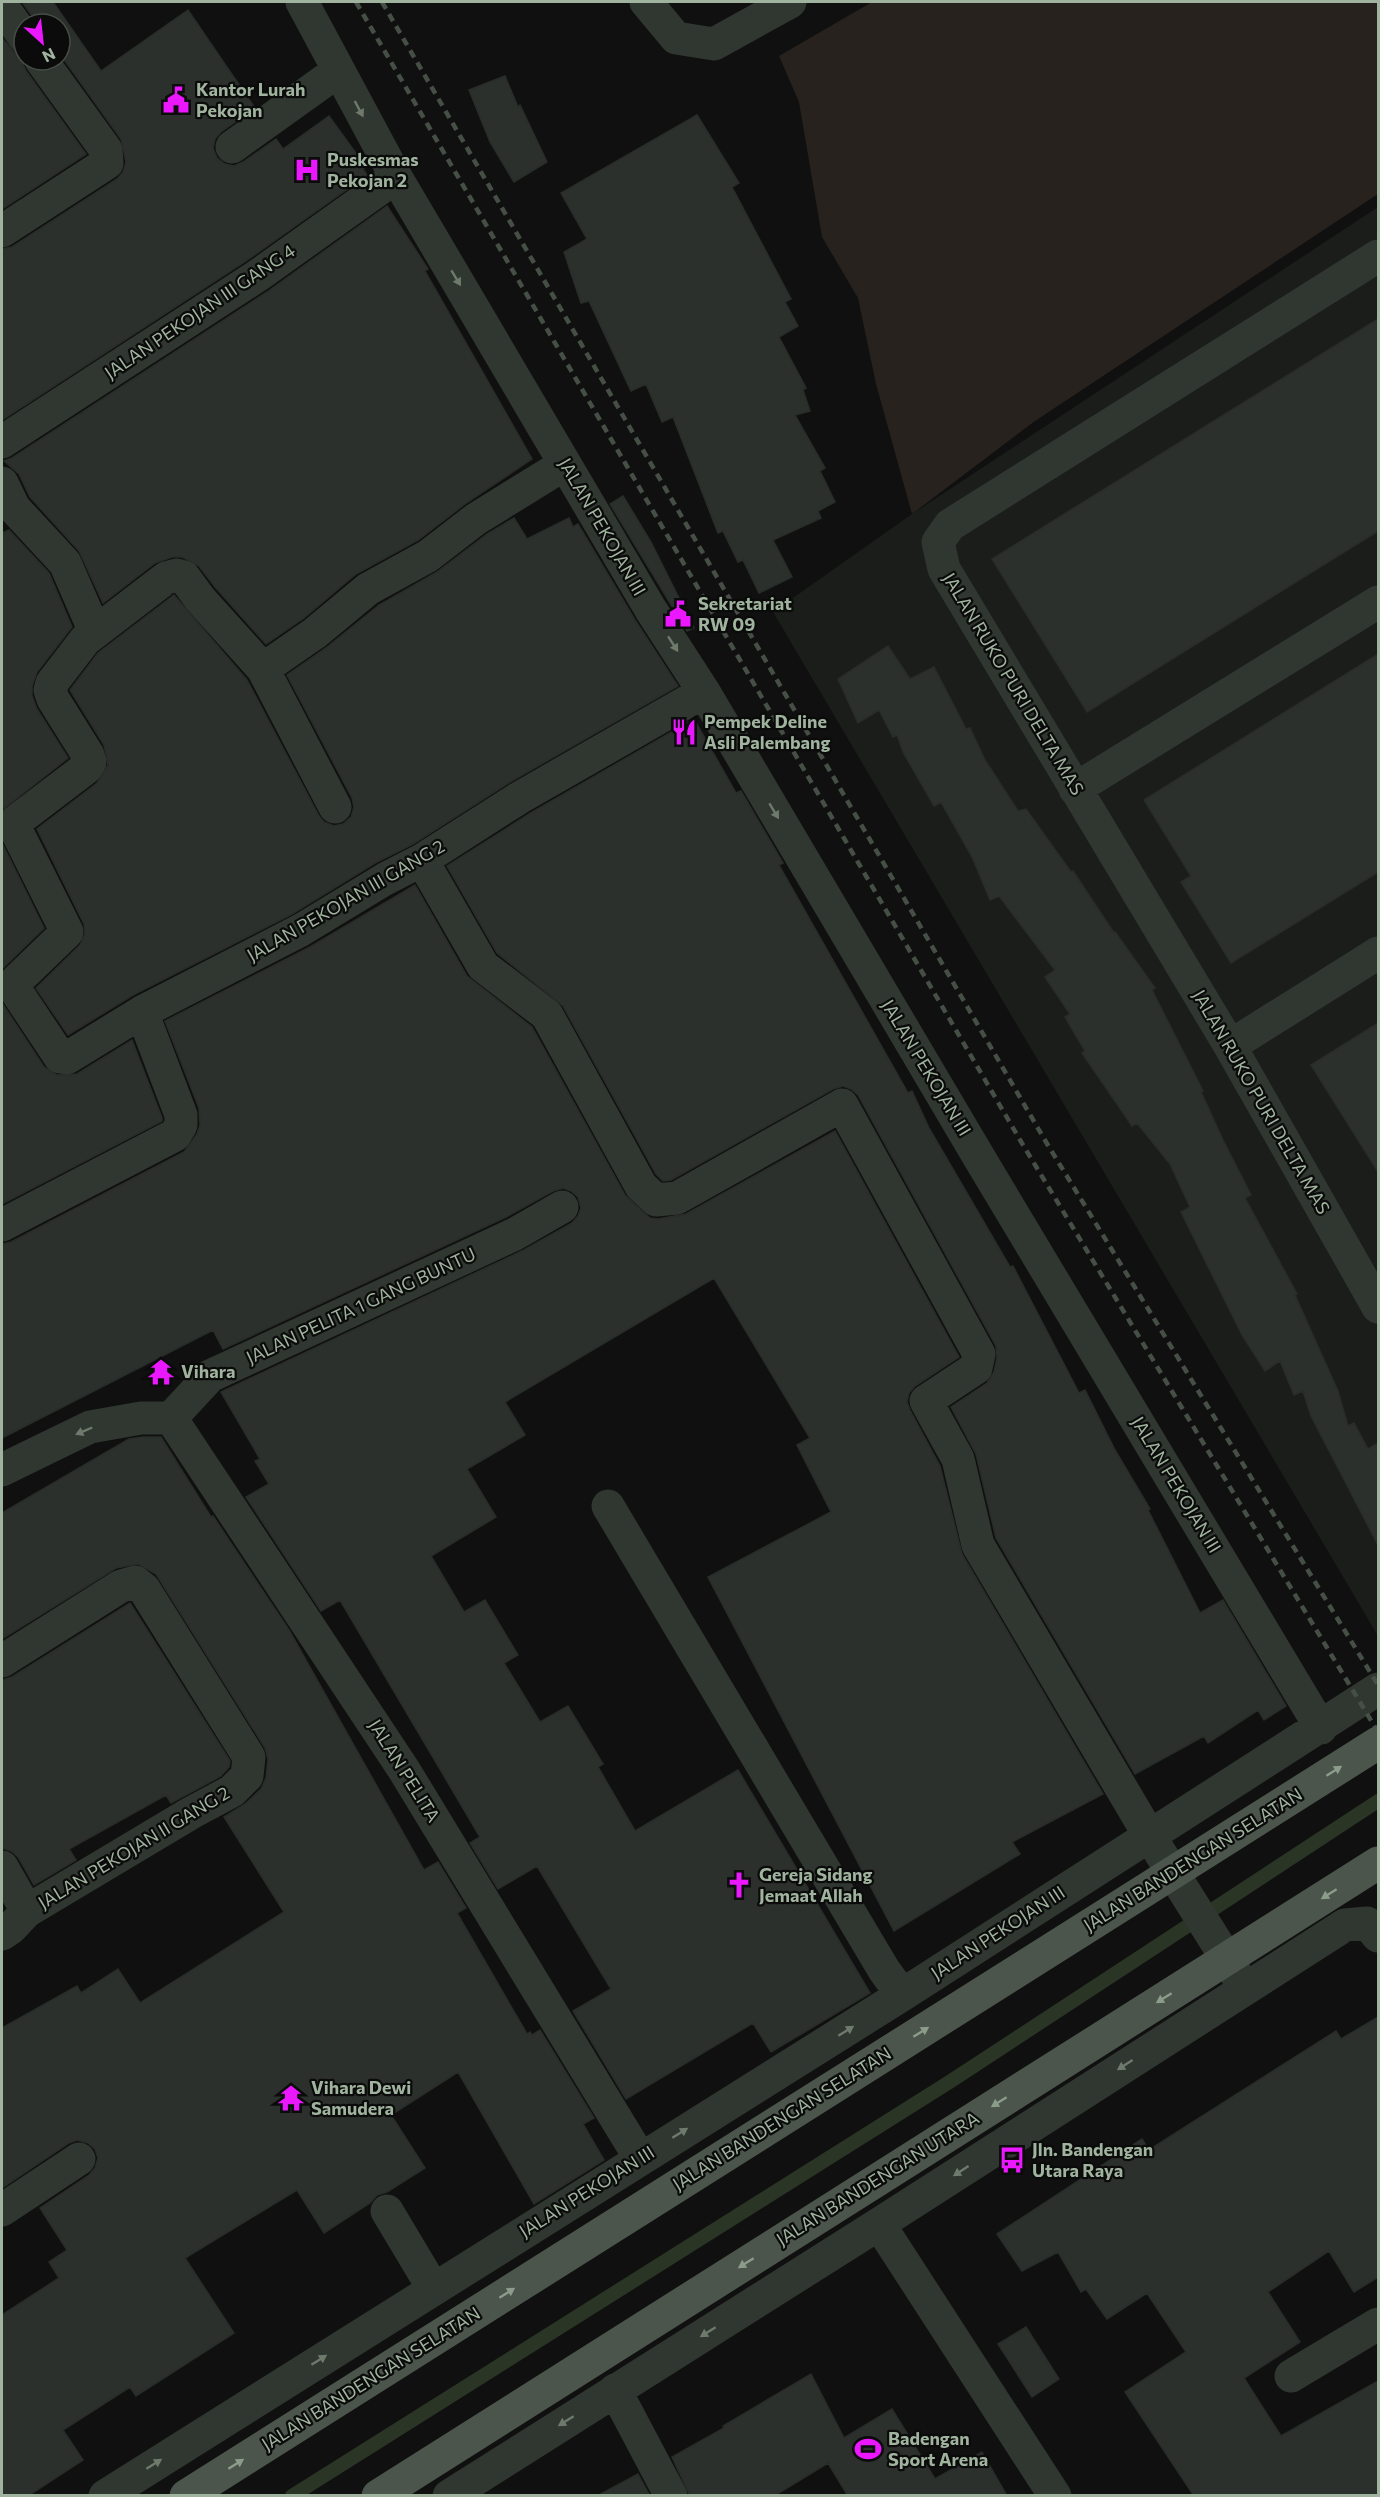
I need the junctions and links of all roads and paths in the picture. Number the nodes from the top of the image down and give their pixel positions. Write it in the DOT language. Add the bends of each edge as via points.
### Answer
graph roads {
  1 [pos="302,2"];
  2 [pos="646,2"];
  3 [pos="790,2"];
  4 [pos="2,6"];
  5 [pos="12,20"];
  6 [pos="338,71"];
  7 [pos="50,72"];
  8 [pos="232,147"];
  9 [pos="396,177"];
  10 [pos="2,231"];
  11 [pos="1378,256"];
  12 [pos="2,442"];
  13 [pos="565,464"];
  14 [pos="2,483"];
  15 [pos="1378,602"];
  16 [pos="95,632"];
  17 [pos="263,669"];
  18 [pos="704,692"];
  19 [pos="1075,789"];
  20 [pos="335,807"];
  21 [pos="422,860"];
  22 [pos="1378,953"];
  23 [pos="7,983"];
  24 [pos="141,1012"];
  25 [pos="1230,1046"];
  26 [pos="562,1208"];
  27 [pos="2,1226"];
  28 [pos="1371,1273"];
  29 [pos="1378,1306"];
  30 [pos="156,1418"];
  31 [pos="2,1470"];
  32 [pos="608,1506"];
  33 [pos="2,1661"];
  34 [pos="1378,1689"];
  35 [pos="1321,1728"];
  36 [pos="1378,1743"];
  37 [pos="1157,1846"];
  38 [pos="1378,1863"];
  39 [pos="2,1867"];
  40 [pos="27,1911"];
  41 [pos="2,1934"];
  42 [pos="1378,1936"];
  43 [pos="1241,1982"];
  44 [pos="902,1995"];
  45 [pos="640,2158"];
  46 [pos="79,2159"];
  47 [pos="2,2210"];
  48 [pos="387,2211"];
  49 [pos="879,2224"];
  50 [pos="433,2288"];
  51 [pos="1378,2324"];
  52 [pos="1291,2376"];
  53 [pos="615,2390"];
  54 [pos="105,2496"];
  55 [pos="186,2496"];
  56 [pos="378,2496"];
  57 [pos="449,2496"];
  58 [pos="671,2496"];
  59 [pos="1054,2496"];
  1 -- 6 [label="street, JALAN PEKOJAN III"];
  2 -- 3 [label="street" via="676,38 714,44"];
  4 -- 5 [label="street"];
  6 -- 8 [label="street"];
  6 -- 9 [label="street, JALAN PEKOJAN III, one-way"];
  7 -- 10 [label="street" via="106,150 107,163"];
  9 -- 12 [label="street, JALAN PEKOJAN III GANG 4" via="238,288"];
  9 -- 13 [label="street, JALAN PEKOJAN III, one-way"];
  11 -- 19 [label="street, JALAN RUKO PURI DELTA MAS" via="942,532 938,542 944,569"];
  13 -- 17 [label="street" via="476,519 428,556 368,589"];
  13 -- 18 [label="street, JALAN PEKOJAN III, one-way"];
  14 -- 16 [label="street" via="14,508 65,563"];
  15 -- 19 [label="street"];
  16 -- 17 [label="street" via="166,578 177,575 184,577"];
  16 -- 23 [label="street" via="50,690 90,762 14,826 67,932"];
  17 -- 20 [label="street"];
  18 -- 21 [label="street, JALAN PEKOJAN III GANG 2" via="519,798"];
  18 -- 35 [label="street, JALAN PEKOJAN III, one-way"];
  19 -- 25 [label="street, JALAN RUKO PURI DELTA MAS"];
  21 -- 24 [label="street, JALAN PEKOJAN III GANG 2" via="285,939"];
  21 -- 37 [label="street" via="483,966 547,1016 641,1186 656,1200 677,1198 693,1190 842,1105 979,1354 976,1368 926,1401 958,1459 978,1545"];
  22 -- 25 [label="street"];
  23 -- 24 [label="street, JALAN PEKOJAN III GANG 2" via="63,1059"];
  24 -- 27 [label="street" via="181,1115 175,1135"];
  25 -- 28 [label="street, JALAN RUKO PURI DELTA MAS"];
  26 -- 30 [label="street, JALAN PELITA 1 GANG BUNTU" via="515,1234 210,1376"];
  28 -- 29 [label="street, JALAN RUKO PURI DELTA MAS"];
  30 -- 31 [label="street, one-way" via="90,1427"];
  30 -- 45 [label="street, JALAN PELITA" via="404,1770"];
  32 -- 44 [label="street"];
  33 -- 40 [label="street, JALAN PEKOJAN II GANG 2" via="121,1586 135,1582 144,1589 249,1756 247,1776 232,1791"];
  34 -- 35 [label="street"];
  35 -- 37 [label="street, JALAN PEKOJAN III"];
  55 -- 36 [label="main road, JALAN BANDENGAN SELATAN, one-way, bridge"];
  37 -- 43 [label="street, bridge"];
  37 -- 44 [label="street, JALAN PEKOJAN III"];
  38 -- 56 [label="main road, JALAN BANDENGAN UTARA, one-way, bridge"];
  39 -- 40 [label="street, JALAN PEKOJAN II GANG 2"];
  40 -- 41 [label="street, JALAN PEKOJAN II GANG 2"];
  42 -- 43 [label="street" via="1367,1923 1345,1925"];
  43 -- 49 [label="street, one-way"];
  45 -- 44 [label="street, JALAN PEKOJAN III, one-way"];
  45 -- 50 [label="street, JALAN PEKOJAN III"];
  46 -- 47 [label="street"];
  48 -- 50 [label="street"];
  49 -- 53 [label="street, one-way"];
  49 -- 59 [label="street"];
  54 -- 50 [label="street, JALAN PEKOJAN III, one-way"];
  51 -- 52 [label="street"];
  53 -- 57 [label="street, one-way"];
  53 -- 58 [label="street"];
}
